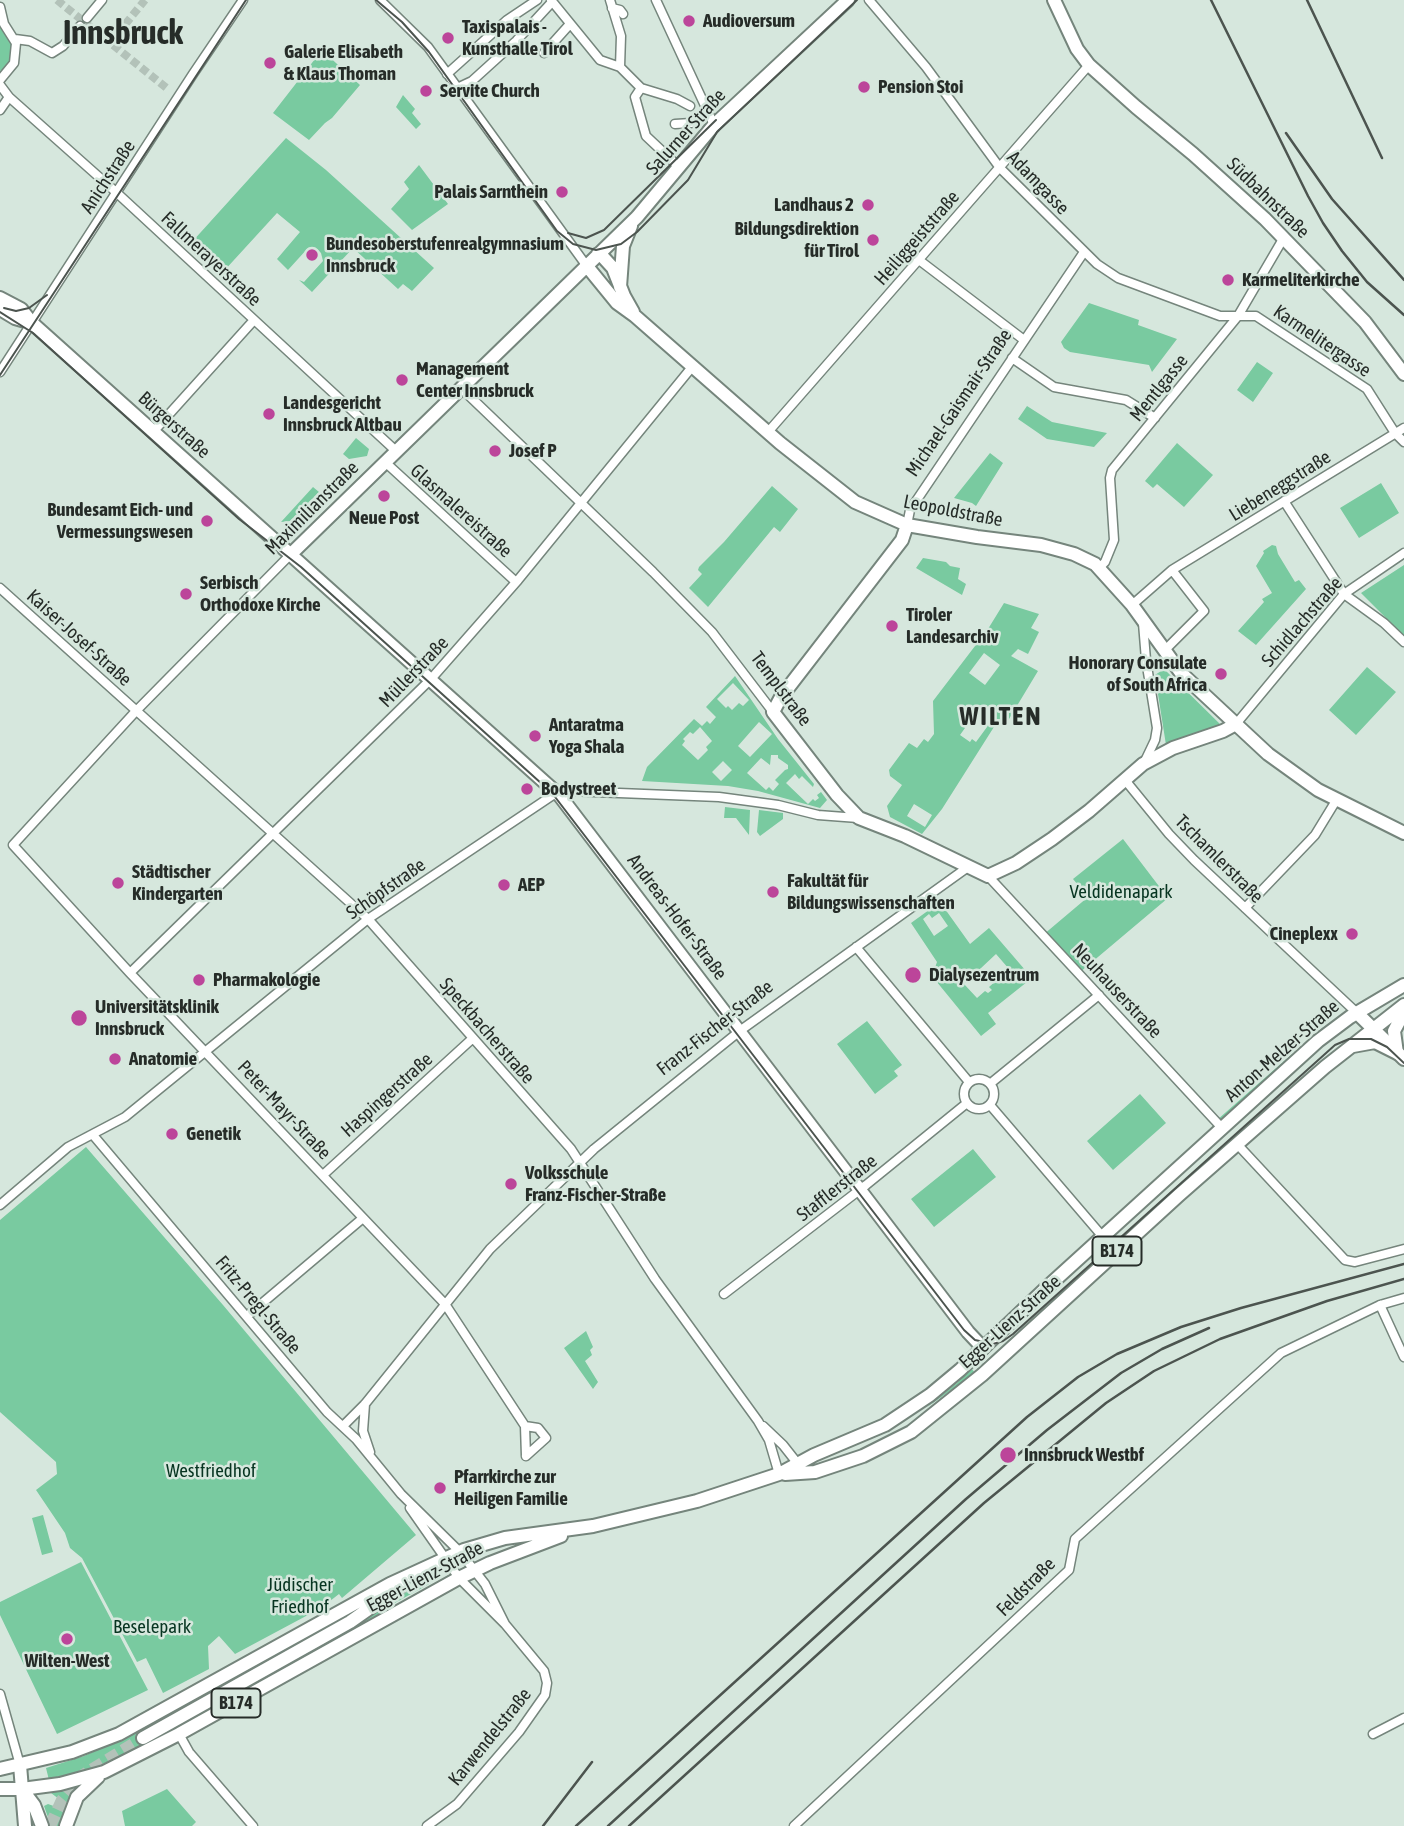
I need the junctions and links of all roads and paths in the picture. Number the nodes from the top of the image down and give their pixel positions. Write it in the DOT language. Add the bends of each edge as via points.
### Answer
graph roads {
  1 [pos="102,0"];
  2 [pos="243,0"];
  3 [pos="380,0"];
  4 [pos="537,0"];
  5 [pos="656,0"];
  6 [pos="848,0"];
  7 [pos="869,0"];
  8 [pos="1054,0"];
  9 [pos="551,1"];
  10 [pos="611,4"];
  11 [pos="0,7"];
  12 [pos="623,14"];
  13 [pos="87,18"];
  14 [pos="570,24"];
  15 [pos="80,26"];
  16 [pos="15,39"];
  17 [pos="544,53"];
  18 [pos="1089,65"];
  19 [pos="620,66"];
  20 [pos="447,74"];
  21 [pos="3,85"];
  22 [pos="457,88"];
  23 [pos="641,88"];
  24 [pos="690,106"];
  25 [pos="0,110"];
  26 [pos="691,123"];
  27 [pos="675,124"];
  28 [pos="715,125"];
  29 [pos="679,167"];
  30 [pos="1000,168"];
  31 [pos="117,193"];
  32 [pos="637,216"];
  33 [pos="1283,239"];
  34 [pos="1084,252"];
  35 [pos="598,254"];
  36 [pos="919,260"];
  37 [pos="586,265"];
  38 [pos="620,287"];
  39 [pos="0,298"];
  40 [pos="0,309"];
  41 [pos="635,316"];
  42 [pos="1238,316"];
  43 [pos="254,320"];
  44 [pos="32,323"];
  45 [pos="1024,340"];
  46 [pos="1012,358"];
  47 [pos="692,367"];
  48 [pos="0,372"];
  49 [pos="1404,374"];
  50 [pos="460,388"];
  51 [pos="1155,418"];
  52 [pos="1404,428"];
  53 [pos="153,432"];
  54 [pos="768,432"];
  55 [pos="1395,433"];
  56 [pos="1404,442"];
  57 [pos="396,452"];
  58 [pos="385,462"];
  59 [pos="1284,501"];
  60 [pos="580,504"];
  61 [pos="907,525"];
  62 [pos="291,554"];
  63 [pos="1404,554"];
  64 [pos="1099,568"];
  65 [pos="1172,570"];
  66 [pos="516,582"];
  67 [pos="0,588"];
  68 [pos="1344,594"];
  69 [pos="1132,605"];
  70 [pos="1143,620"];
  71 [pos="1404,642"];
  72 [pos="1164,650"];
  73 [pos="431,679"];
  74 [pos="136,711"];
  75 [pos="773,712"];
  76 [pos="1236,724"];
  77 [pos="1143,764"];
  78 [pos="1125,780"];
  79 [pos="556,793"];
  80 [pos="1337,799"];
  81 [pos="859,818"];
  82 [pos="1404,832"];
  83 [pos="274,834"];
  84 [pos="13,845"];
  85 [pos="968,867"];
  86 [pos="989,876"];
  87 [pos="1245,908"];
  88 [pos="368,919"];
  89 [pos="856,947"];
  90 [pos="130,973"];
  91 [pos="1404,985"];
  92 [pos="1099,995"];
  93 [pos="1404,1004"];
  94 [pos="1404,1012"];
  95 [pos="1357,1013"];
  96 [pos="1372,1029"];
  97 [pos="740,1031"];
  98 [pos="472,1038"];
  99 [pos="1349,1047"];
  100 [pos="207,1051"];
  101 [pos="1401,1056"];
  102 [pos="969,1082"];
  103 [pos="991,1083"];
  104 [pos="967,1103"];
  105 [pos="990,1105"];
  106 [pos="1222,1128"];
  107 [pos="93,1135"];
  108 [pos="1237,1144"];
  109 [pos="579,1163"];
  110 [pos="323,1175"];
  111 [pos="861,1189"];
  112 [pos="0,1205"];
  113 [pos="363,1218"];
  114 [pos="1103,1237"];
  115 [pos="1404,1249"];
  116 [pos="724,1294"];
  117 [pos="1404,1298"];
  118 [pos="445,1304"];
  119 [pos="1380,1305"];
  120 [pos="247,1317"];
  121 [pos="983,1348"];
  122 [pos="1404,1357"];
  123 [pos="998,1360"];
  124 [pos="365,1404"];
  125 [pos="758,1421"];
  126 [pos="885,1424"];
  127 [pos="343,1426"];
  128 [pos="525,1426"];
  129 [pos="882,1447"];
  130 [pos="374,1461"];
  131 [pos="798,1464"];
  132 [pos="779,1474"];
  133 [pos="401,1494"];
  134 [pos="585,1528"];
  135 [pos="460,1552"];
  136 [pos="445,1559"];
  137 [pos="475,1570"];
  138 [pos="421,1571"];
  139 [pos="459,1578"];
  140 [pos="505,1624"];
  141 [pos="0,1694"];
  142 [pos="1404,1718"];
  143 [pos="180,1734"];
  144 [pos="1373,1734"];
  145 [pos="143,1738"];
  146 [pos="20,1765"];
  147 [pos="0,1769"];
  148 [pos="104,1772"];
  149 [pos="0,1789"];
  150 [pos="22,1789"];
  151 [pos="25,1826"];
  152 [pos="42,1826"];
  153 [pos="66,1826"];
  154 [pos="253,1826"];
  155 [pos="427,1826"];
  156 [pos="794,1826"];
  1 -- 13 [label="street"];
  2 -- 31 [label="street, Anichstraße"];
  3 -- 20 [label="street" via="415,33"];
  4 -- 20 [label="street"];
  5 -- 28 [label="street"];
  6 -- 28 [label="street, Salurner Straße"];
  7 -- 30 [label="street, Adamgasse" via="926,67"];
  8 -- 18 [label="street, Südbahnstraße"];
  9 -- 14 [label="street"];
  9 -- 22 [label="street" via="518,39 472,81"];
  10 -- 12 [label="street"];
  10 -- 19 [label="street" via="621,36"];
  11 -- 16 [label="street" via="4,24"];
  14 -- 17 [label="street"];
  14 -- 19 [label="street" via="600,61"];
  15 -- 16 [label="street" via="52,53"];
  16 -- 21 [label="street" via="15,59"];
  18 -- 30 [label="street, Heiliggeiststraße"];
  18 -- 33 [label="street, Südbahnstraße" via="1208,167"];
  19 -- 23 [label="street"];
  20 -- 22 [label="street"];
  21 -- 25 [label="street"];
  21 -- 31 [label="street, Fallmerayerstraße"];
  22 -- 37 [label="street"];
  23 -- 24 [label="street"];
  23 -- 29 [label="street" via="635,97 646,136"];
  26 -- 27 [label="street"];
  28 -- 29 [label="street, Salurner Straße"];
  29 -- 32 [label="street, Salurner Straße"];
  30 -- 34 [label="street, Adamgasse"];
  30 -- 36 [label="street, Heiliggeiststraße"];
  31 -- 43 [label="street, Fallmerayerstraße"];
  31 -- 44 [label="street, Anichstraße"];
  32 -- 35 [label="street, Salurner Straße"];
  32 -- 38 [label="street" via="626,233"];
  33 -- 42 [label="street, Mentlgasse"];
  33 -- 49 [label="street, Südbahnstraße" via="1365,322"];
  34 -- 42 [label="street, Adamgasse" via="1118,278 1220,316"];
  34 -- 45 [label="street, Michael-Gaismair-Straße"];
  35 -- 37 [label="street, Salurner Straße"];
  35 -- 38 [label="street, Leopoldstraße" via="613,268"];
  36 -- 45 [label="street"];
  36 -- 54 [label="street, Heiliggeiststraße"];
  37 -- 41 [label="street, Leopoldstraße" via="617,303"];
  37 -- 50 [label="street, Maximilianstraße"];
  38 -- 41 [label="street, Leopoldstraße"];
  39 -- 44 [label="street, Bürgerstraße" via="21,309"];
  40 -- 44 [label="street, Bürgerstraße"];
  41 -- 47 [label="street, Leopoldstraße"];
  42 -- 51 [label="street, Mentlgasse"];
  42 -- 55 [label="street, Karmelitergasse" via="1256,316 1367,389"];
  43 -- 53 [label="street"];
  43 -- 57 [label="street, Fallmerayerstraße"];
  44 -- 48 [label="street, Anichstraße"];
  44 -- 53 [label="street, Bürgerstraße"];
  45 -- 46 [label="street, Michael-Gaismair-Straße"];
  46 -- 51 [label="street" via="1054,387 1126,400"];
  46 -- 61 [label="street, Michael-Gaismair-Straße" via="910,510"];
  47 -- 54 [label="street, Leopoldstraße"];
  47 -- 60 [label="street, Müllerstraße"];
  50 -- 57 [label="street, Maximilianstraße"];
  50 -- 60 [label="street, Templstraße"];
  51 -- 64 [label="street, Mentlgasse" via="1111,472 1114,540"];
  52 -- 55 [label="street, Liebeneggstraße"];
  53 -- 62 [label="street, Bürgerstraße"];
  54 -- 61 [label="street, Leopoldstraße" via="850,499"];
  55 -- 56 [label="street, Karmelitergasse"];
  55 -- 59 [label="street, Liebeneggstraße"];
  57 -- 58 [label="street, Maximilianstraße"];
  58 -- 62 [label="street, Maximilianstraße"];
  58 -- 66 [label="street, Glasmalereistraße"];
  59 -- 65 [label="street, Liebeneggstraße"];
  59 -- 68 [label="street"];
  60 -- 66 [label="street, Müllerstraße"];
  60 -- 75 [label="street, Templstraße" via="712,632"];
  61 -- 64 [label="street, Leopoldstraße" via="1041,545 1074,554"];
  61 -- 75 [label="street, Michael-Gaismair-Straße" via="902,540"];
  62 -- 73 [label="street, Andreas-Hofer-Straße"];
  62 -- 74 [label="street, Maximilianstraße"];
  63 -- 68 [label="street, Schidlachstraße"];
  64 -- 69 [label="street, Leopoldstraße"];
  65 -- 69 [label="street, Liebeneggstraße"];
  65 -- 72 [label="street" via="1205,611"];
  66 -- 73 [label="street, Müllerstraße"];
  67 -- 74 [label="street, Kaiser-Josef-Straße"];
  68 -- 71 [label="street"];
  68 -- 76 [label="street, Schidlachstraße"];
  69 -- 70 [label="street, Leopoldstraße"];
  70 -- 72 [label="street, Leopoldstraße"];
  70 -- 77 [label="street" via="1157,729"];
  72 -- 76 [label="street, Leopoldstraße" via="1181,673"];
  73 -- 79 [label="street, Andreas-Hofer-Straße"];
  73 -- 83 [label="street, Müllerstraße"];
  74 -- 83 [label="street, Speckbacherstraße"];
  74 -- 84 [label="street, Maximilianstraße"];
  75 -- 81 [label="street, Templstraße"];
  76 -- 77 [label="street"];
  76 -- 80 [label="street, Leopoldstraße" via="1287,769"];
  77 -- 78 [label="street"];
  78 -- 86 [label="street" via="1052,839"];
  78 -- 87 [label="street, Tschamlerstraße" via="1169,834"];
  79 -- 81 [label="street" via="719,797"];
  79 -- 88 [label="street, Schöpfstraße"];
  79 -- 97 [label="street, Andreas-Hofer-Straße"];
  80 -- 82 [label="street, Leopoldstraße"];
  80 -- 87 [label="street" via="1315,835"];
  81 -- 85 [label="street, Templstraße"];
  83 -- 88 [label="street, Speckbacherstraße"];
  83 -- 90 [label="street, Müllerstraße"];
  84 -- 90 [label="street, Peter-Mayr-Straße"];
  85 -- 86 [label="street"];
  85 -- 89 [label="street, Franz-Fischer-Straße"];
  86 -- 92 [label="street, Neuhauserstraße"];
  87 -- 95 [label="street, Tschamlerstraße"];
  88 -- 98 [label="street, Speckbacherstraße"];
  88 -- 100 [label="street, Schöpfstraße"];
  89 -- 97 [label="street, Franz-Fischer-Straße"];
  89 -- 102 [label="street"];
  90 -- 100 [label="street, Peter-Mayr-Straße"];
  91 -- 95 [label="street, Anton-Melzer-Straße / B174"];
  92 -- 103 [label="street"];
  92 -- 106 [label="street, Neuhauserstraße"];
  93 -- 96 [label="street, B174"];
  94 -- 101 [label="street" via="1394,1031"];
  95 -- 96 [label="street"];
  95 -- 106 [label="street, Anton-Melzer-Straße / B174" via="1318,1041"];
  96 -- 99 [label="street, B174"];
  96 -- 101 [label="street"];
  97 -- 109 [label="street, Franz-Fischer-Straße"];
  97 -- 111 [label="street, Andreas-Hofer-Straße"];
  98 -- 109 [label="street, Speckbacherstraße"];
  98 -- 110 [label="street, Haspingerstraße"];
  99 -- 101 [label="street" via="1375,1042"];
  99 -- 108 [label="street, B174"];
  100 -- 107 [label="street, Schöpfstraße" via="125,1117"];
  100 -- 110 [label="street, Peter-Mayr-Straße"];
  102 -- 103 [label="street" via="983,1079"];
  102 -- 104 [label="street" via="964,1094"];
  103 -- 105 [label="street" via="995,1092"];
  104 -- 105 [label="street" via="981,1109"];
  104 -- 111 [label="street, Stafflerstraße"];
  105 -- 114 [label="street"];
  106 -- 114 [label="street, Egger-Lienz-Straße / B174"];
  107 -- 112 [label="street, Schöpfstraße" via="68,1147"];
  107 -- 120 [label="street, Fritz-Pregl-Straße"];
  108 -- 115 [label="street" via="1350,1263"];
  108 -- 123 [label="street, Egger-Lienz-Straße / B174"];
  109 -- 118 [label="street, Franz-Fischer-Straße" via="499,1239"];
  109 -- 125 [label="street, Speckbacherstraße" via="655,1279"];
  110 -- 113 [label="street, Peter-Mayr-Straße"];
  111 -- 116 [label="street, Stafflerstraße"];
  111 -- 121 [label="street, Andreas-Hofer-Straße"];
  113 -- 118 [label="street, Peter-Mayr-Straße"];
  113 -- 120 [label="street"];
  114 -- 121 [label="street, Egger-Lienz-Straße / B174"];
  117 -- 119 [label="street, Feldstraße"];
  118 -- 124 [label="street, Franz-Fischer-Straße"];
  118 -- 128 [label="street, Peter-Mayr-Straße"];
  119 -- 122 [label="street"];
  119 -- 156 [label="street, Feldstraße" via="1281,1353 1075,1539 1069,1570"];
  120 -- 127 [label="street, Fritz-Pregl-Straße"];
  121 -- 123 [label="street, Andreas-Hofer-Straße"];
  121 -- 126 [label="street, Egger-Lienz-Straße / B174" via="930,1395"];
  123 -- 129 [label="street, Egger-Lienz-Straße / B174" via="911,1432"];
  124 -- 127 [label="street, Franz-Fischer-Straße"];
  124 -- 130 [label="street" via="363,1431"];
  125 -- 131 [label="street, Speckbacherstraße"];
  125 -- 132 [label="street, Speckbacherstraße"];
  126 -- 129 [label="street" via="877,1436"];
  126 -- 131 [label="street, Egger-Lienz-Straße / B174"];
  127 -- 130 [label="street, Fritz-Pregl-Straße"];
  129 -- 132 [label="street, Egger-Lienz-Straße / B174" via="815,1472"];
  130 -- 133 [label="street, Fritz-Pregl-Straße"];
  131 -- 132 [label="street, Egger-Lienz-Straße / B174"];
  132 -- 134 [label="street, Egger-Lienz-Straße / B174" via="678,1506"];
  133 -- 135 [label="street, Fritz-Pregl-Straße"];
  133 -- 136 [label="street, Fritz-Pregl-Straße"];
  134 -- 135 [label="street, Egger-Lienz-Straße / B174" via="505,1538"];
  134 -- 137 [label="street, Egger-Lienz-Straße / B174"];
  135 -- 136 [label="street, Egger-Lienz-Straße / B174"];
  135 -- 137 [label="street, Fritz-Pregl-Straße"];
  136 -- 138 [label="street, Egger-Lienz-Straße / B174"];
  136 -- 139 [label="street, Fritz-Pregl-Straße"];
  137 -- 139 [label="street, Egger-Lienz-Straße / B174"];
  137 -- 140 [label="street, Karwendelstraße"];
  138 -- 145 [label="street, Egger-Lienz-Straße" via="350,1622"];
  138 -- 146 [label="street, Egger-Lienz-Straße / B174" via="119,1734"];
  139 -- 140 [label="street, Karwendelstraße"];
  139 -- 143 [label="street, Egger-Lienz-Straße / B174"];
  140 -- 155 [label="street, Karwendelstraße" via="544,1671 545,1695 457,1804"];
  141 -- 146 [label="street"];
  142 -- 144 [label="street"];
  143 -- 148 [label="street, Egger-Lienz-Straße / B174"];
  143 -- 154 [label="street" via="189,1752"];
  146 -- 147 [label="street, B174"];
  146 -- 150 [label="street"];
  148 -- 150 [label="street, Egger-Lienz-Straße / B174"];
  148 -- 153 [label="street" via="77,1797"];
  149 -- 150 [label="street, B174"];
  150 -- 151 [label="street"];
  150 -- 152 [label="street"];
}
